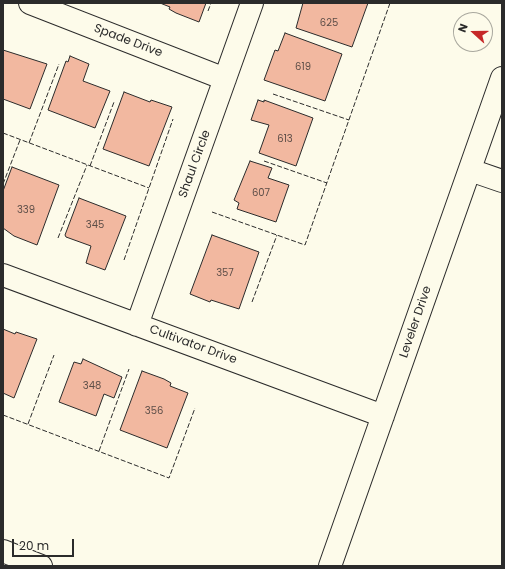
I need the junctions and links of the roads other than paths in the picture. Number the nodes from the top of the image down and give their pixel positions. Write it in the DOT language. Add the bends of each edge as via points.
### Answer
graph roads {
  1 [pos="30,3"];
  2 [pos="252,3"];
  3 [pos="502,78"];
  4 [pos="225,79"];
  5 [pos="470,170"];
  6 [pos="502,181"];
  7 [pos="3,275"];
  8 [pos="137,325"];
  9 [pos="383,416"];
  10 [pos="3,551"];
  11 [pos="41,566"];
  12 [pos="330,566"];
  1 -- 4 [label="street, Spade Drive"];
  2 -- 4 [label="street, Shaul Circle"];
  3 -- 5 [label="street, Leveler Drive"];
  4 -- 8 [label="street, Shaul Circle"];
  5 -- 6 [label="street"];
  5 -- 9 [label="street, Leveler Drive"];
  7 -- 8 [label="street, Cultivator Drive"];
  8 -- 9 [label="street, Cultivator Drive"];
  9 -- 12 [label="street, Leveler Drive"];
  10 -- 11 [label="street"];
}
